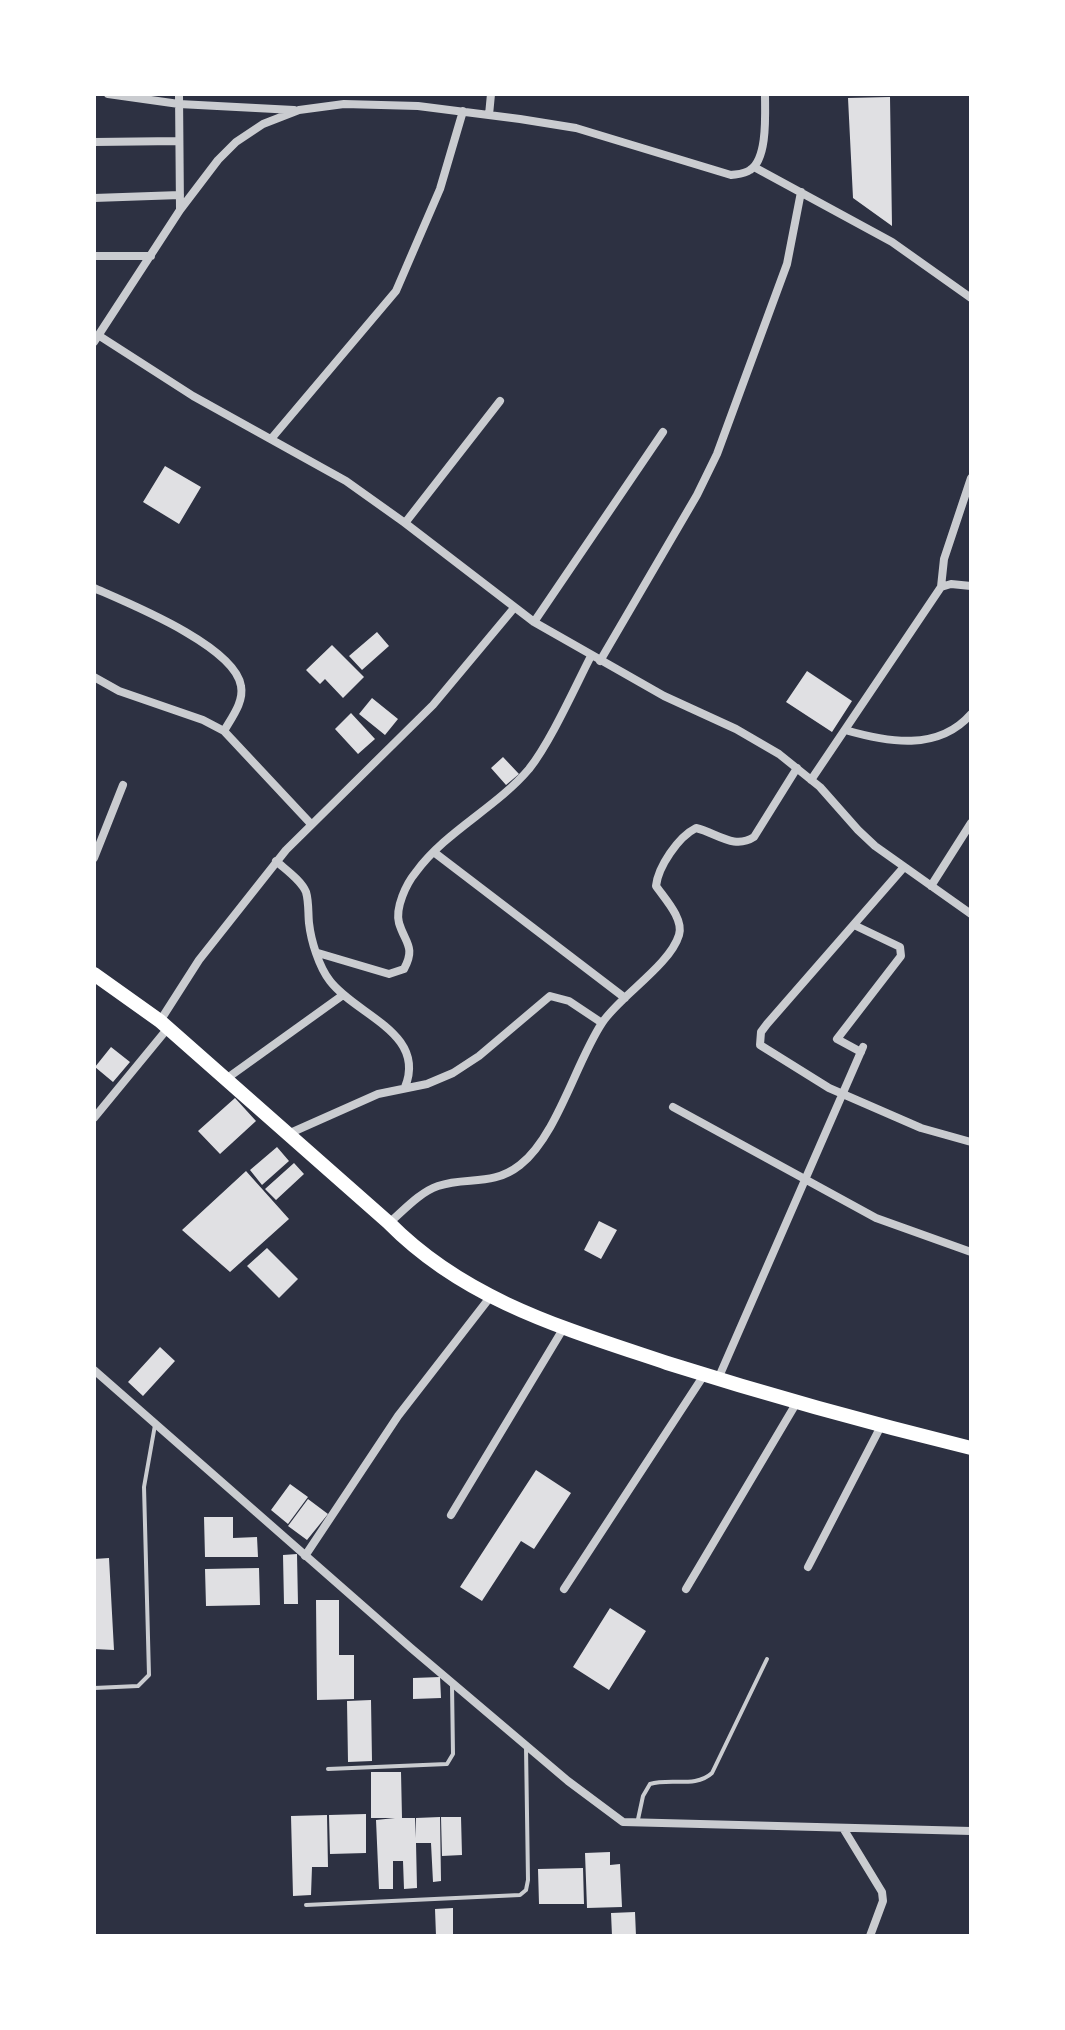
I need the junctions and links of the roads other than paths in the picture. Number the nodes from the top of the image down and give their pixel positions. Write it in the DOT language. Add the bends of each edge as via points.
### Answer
graph roads {
  1 [pos="108,94"];
  2 [pos="179,94"];
  3 [pos="343,94"];
  4 [pos="491,94"];
  5 [pos="765,94"];
  6 [pos="179,104"];
  7 [pos="344,104"];
  8 [pos="299,110"];
  9 [pos="463,111"];
  10 [pos="489,115"];
  11 [pos="179,141"];
  12 [pos="94,142"];
  13 [pos="754,167"];
  14 [pos="801,192"];
  15 [pos="180,195"];
  16 [pos="94,198"];
  17 [pos="180,210"];
  18 [pos="94,256"];
  19 [pos="151,256"];
  20 [pos="971,298"];
  21 [pos="96,338"];
  22 [pos="500,401"];
  23 [pos="663,432"];
  24 [pos="271,439"];
  25 [pos="971,478"];
  26 [pos="405,523"];
  27 [pos="971,586"];
  28 [pos="941,587"];
  29 [pos="94,588"];
  30 [pos="514,608"];
  31 [pos="534,622"];
  32 [pos="591,656"];
  33 [pos="600,661"];
  34 [pos="94,677"];
  35 [pos="971,714"];
  36 [pos="845,730"];
  37 [pos="224,731"];
  38 [pos="797,768"];
  39 [pos="811,780"];
  40 [pos="123,785"];
  41 [pos="971,823"];
  42 [pos="311,824"];
  43 [pos="435,853"];
  44 [pos="94,858"];
  45 [pos="276,861"];
  46 [pos="904,867"];
  47 [pos="931,886"];
  48 [pos="971,914"];
  49 [pos="854,925"];
  50 [pos="318,953"];
  51 [pos="94,974"];
  52 [pos="343,995"];
  53 [pos="625,998"];
  54 [pos="602,1023"];
  55 [pos="164,1025"];
  56 [pos="226,1079"];
  57 [pos="405,1087"];
  58 [pos="843,1094"];
  59 [pos="673,1107"];
  60 [pos="94,1118"];
  61 [pos="288,1134"];
  62 [pos="971,1142"];
  63 [pos="807,1181"];
  64 [pos="389,1223"];
  65 [pos="971,1252"];
  66 [pos="491,1296"];
  67 [pos="563,1329"];
  68 [pos="94,1370"];
  69 [pos="711,1377"];
  70 [pos="797,1402"];
  71 [pos="155,1425"];
  72 [pos="881,1426"];
  73 [pos="971,1448"];
  74 [pos="451,1515"];
  75 [pos="305,1556"];
  76 [pos="808,1567"];
  77 [pos="564,1589"];
  78 [pos="686,1589"];
  79 [pos="767,1659"];
  80 [pos="452,1683"];
  81 [pos="94,1688"];
  82 [pos="526,1745"];
  83 [pos="328,1769"];
  84 [pos="637,1824"];
  85 [pos="843,1828"];
  86 [pos="971,1831"];
  87 [pos="306,1905"];
  88 [pos="870,1936"];
  1 -- 6 [label="street"];
  2 -- 6 [label="street"];
  3 -- 7 [label="street"];
  4 -- 10 [label="street"];
  5 -- 13 [label="street" via="763,141"];
  6 -- 8 [label="street"];
  6 -- 11 [label="street"];
  7 -- 8 [label="street"];
  7 -- 9 [label="street"];
  8 -- 17 [label="street" via="236,142"];
  9 -- 10 [label="street"];
  9 -- 24 [label="street" via="440,189 396,291"];
  10 -- 13 [label="street" via="576,128 719,174"];
  11 -- 12 [label="street"];
  11 -- 15 [label="street"];
  13 -- 14 [label="street"];
  14 -- 20 [label="street" via="892,242"];
  14 -- 33 [label="street" via="787,264 717,454"];
  15 -- 16 [label="street"];
  15 -- 17 [label="street"];
  17 -- 19 [label="street"];
  18 -- 19 [label="street"];
  19 -- 21 [label="street"];
  21 -- 24 [label="street"];
  22 -- 26 [label="street"];
  23 -- 31 [label="street"];
  24 -- 26 [label="street" via="346,481"];
  25 -- 28 [label="street" via="944,559"];
  26 -- 30 [label="street"];
  27 -- 28 [label="street"];
  28 -- 36 [label="street"];
  29 -- 37 [label="street" via="180,628 233,670 241,697"];
  30 -- 31 [label="street"];
  30 -- 42 [label="street" via="433,705"];
  31 -- 32 [label="street"];
  32 -- 33 [label="street"];
  32 -- 43 [label="street" via="530,767"];
  33 -- 38 [label="street" via="736,729"];
  34 -- 37 [label="street"];
  35 -- 36 [label="street" via="949,733 919,741 882,740"];
  36 -- 39 [label="street"];
  37 -- 42 [label="street"];
  38 -- 39 [label="street"];
  38 -- 53 [label="street" via="746,842 696,828 683,837 656,886 676,916 679,936"];
  39 -- 46 [label="street" via="858,830"];
  40 -- 44 [label="street"];
  41 -- 47 [label="street"];
  42 -- 45 [label="street"];
  43 -- 50 [label="street" via="416,871 399,910 410,951 404,969 389,974"];
  43 -- 53 [label="street"];
  45 -- 50 [label="street" via="306,892"];
  45 -- 55 [label="street" via="199,960"];
  46 -- 47 [label="street"];
  46 -- 49 [label="street"];
  47 -- 48 [label="street"];
  49 -- 58 [label="street" via="900,947 901,956 837,1039 862,1049"];
  49 -- 58 [label="street" via="767,1024 760,1041 765,1050"];
  50 -- 52 [label="street" via="328,979"];
  51 -- 55 [label="main road"];
  52 -- 56 [label="street"];
  52 -- 57 [label="street" via="396,1037 410,1059 412,1072"];
  53 -- 54 [label="street"];
  54 -- 57 [label="street" via="569,1001 550,996 453,1073"];
  54 -- 64 [label="street" via="563,1102 520,1165 491,1180 437,1186"];
  55 -- 56 [label="main road"];
  55 -- 60 [label="street"];
  56 -- 61 [label="main road"];
  57 -- 61 [label="street"];
  58 -- 62 [label="street" via="921,1128"];
  58 -- 63 [label="street"];
  59 -- 63 [label="street"];
  61 -- 64 [label="main road"];
  63 -- 65 [label="street" via="889,1224"];
  63 -- 69 [label="street"];
  64 -- 66 [label="main road" via="416,1250"];
  66 -- 67 [label="main road"];
  66 -- 75 [label="street" via="398,1416"];
  67 -- 69 [label="main road"];
  67 -- 74 [label="street"];
  68 -- 71 [label="street"];
  69 -- 70 [label="main road"];
  69 -- 77 [label="street"];
  70 -- 72 [label="main road"];
  70 -- 78 [label="street"];
  71 -- 75 [label="street"];
  71 -- 81 [label="lane" via="144,1487 149,1675 138,1686"];
  72 -- 73 [label="main road"];
  72 -- 76 [label="street"];
  75 -- 80 [label="street"];
  79 -- 84 [label="lane" via="712,1773 698,1781 650,1784"];
  80 -- 82 [label="street"];
  80 -- 83 [label="lane" via="453,1754 447,1764"];
  82 -- 84 [label="street" via="623,1822"];
  82 -- 87 [label="lane" via="528,1880 520,1895"];
  84 -- 85 [label="street"];
  85 -- 86 [label="street"];
  85 -- 88 [label="street" via="882,1892"];
}
